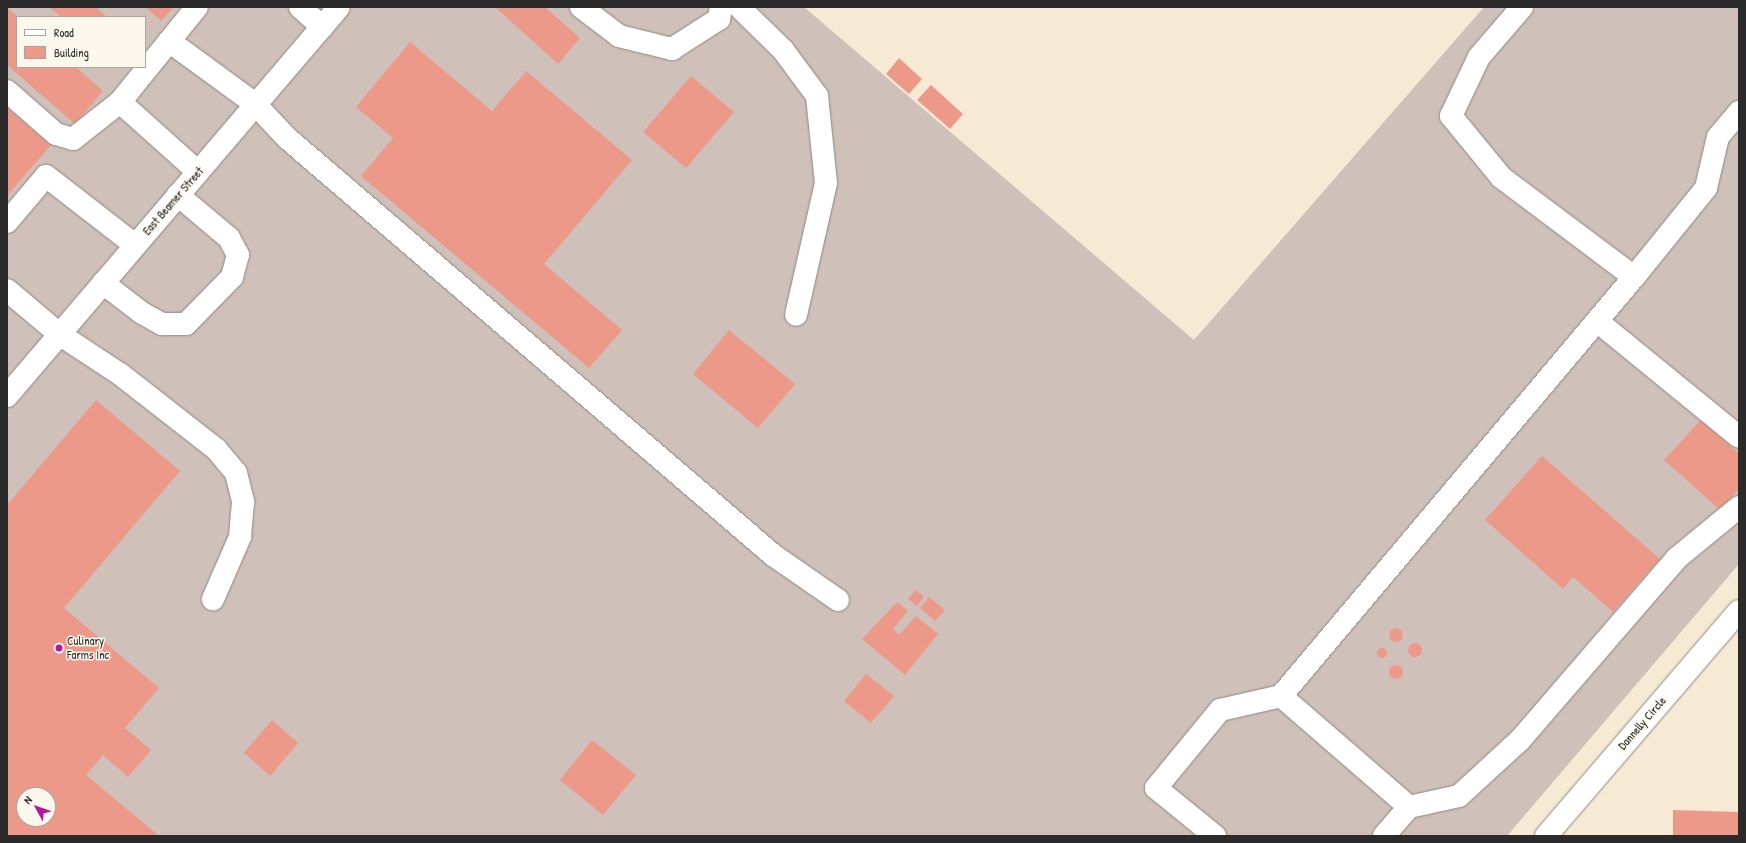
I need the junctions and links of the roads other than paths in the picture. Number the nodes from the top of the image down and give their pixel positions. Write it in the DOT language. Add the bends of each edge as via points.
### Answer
graph roads {
  1 [pos="197,7"];
  2 [pos="300,7"];
  3 [pos="339,7"];
  4 [pos="581,7"];
  5 [pos="722,7"];
  6 [pos="739,7"];
  7 [pos="1522,7"];
  8 [pos="322,27"];
  9 [pos="169,41"];
  10 [pos="7,91"];
  11 [pos="120,102"];
  12 [pos="256,104"];
  13 [pos="1739,112"];
  14 [pos="198,172"];
  15 [pos="178,195"];
  16 [pos="7,222"];
  17 [pos="136,245"];
  18 [pos="1634,277"];
  19 [pos="103,282"];
  20 [pos="7,290"];
  21 [pos="796,315"];
  22 [pos="1597,321"];
  23 [pos="59,334"];
  24 [pos="7,396"];
  25 [pos="1739,437"];
  26 [pos="1739,507"];
  27 [pos="213,599"];
  28 [pos="838,600"];
  29 [pos="1739,611"];
  30 [pos="1281,696"];
  31 [pos="1409,807"];
  32 [pos="1215,836"];
  33 [pos="1384,836"];
  34 [pos="1546,836"];
  1 -- 9 [label="street"];
  2 -- 8 [label="street"];
  3 -- 8 [label="street, East Beamer Street"];
  4 -- 5 [label="street" via="619,36 672,49 719,19"];
  6 -- 21 [label="street" via="783,50 817,96 826,183"];
  7 -- 18 [label="street" via="1479,56 1451,116 1501,177"];
  8 -- 12 [label="street, East Beamer Street"];
  9 -- 11 [label="street"];
  9 -- 12 [label="street"];
  10 -- 11 [label="street" via="56,134 73,139"];
  11 -- 14 [label="street"];
  12 -- 14 [label="street, East Beamer Street"];
  12 -- 28 [label="street" via="288,138 773,555"];
  13 -- 18 [label="street" via="1718,137 1706,188"];
  14 -- 15 [label="street, East Beamer Street"];
  15 -- 17 [label="street, East Beamer Street"];
  15 -- 19 [label="street" via="229,238 238,256 232,277 186,324 162,324"];
  16 -- 17 [label="street" via="46,176"];
  17 -- 19 [label="street, East Beamer Street"];
  18 -- 22 [label="street"];
  19 -- 23 [label="street, East Beamer Street"];
  20 -- 23 [label="street"];
  22 -- 25 [label="street"];
  22 -- 30 [label="street"];
  23 -- 24 [label="street, East Beamer Street"];
  23 -- 27 [label="street" via="120,374 216,449 236,473 243,502 240,537"];
  26 -- 31 [label="street" via="1677,558 1520,740 1465,791 1459,796"];
  29 -- 34 [label="street, Dannelly Circle"];
  30 -- 31 [label="street"];
  30 -- 32 [label="street" via="1220,710 1156,788"];
  31 -- 33 [label="street"];
}
